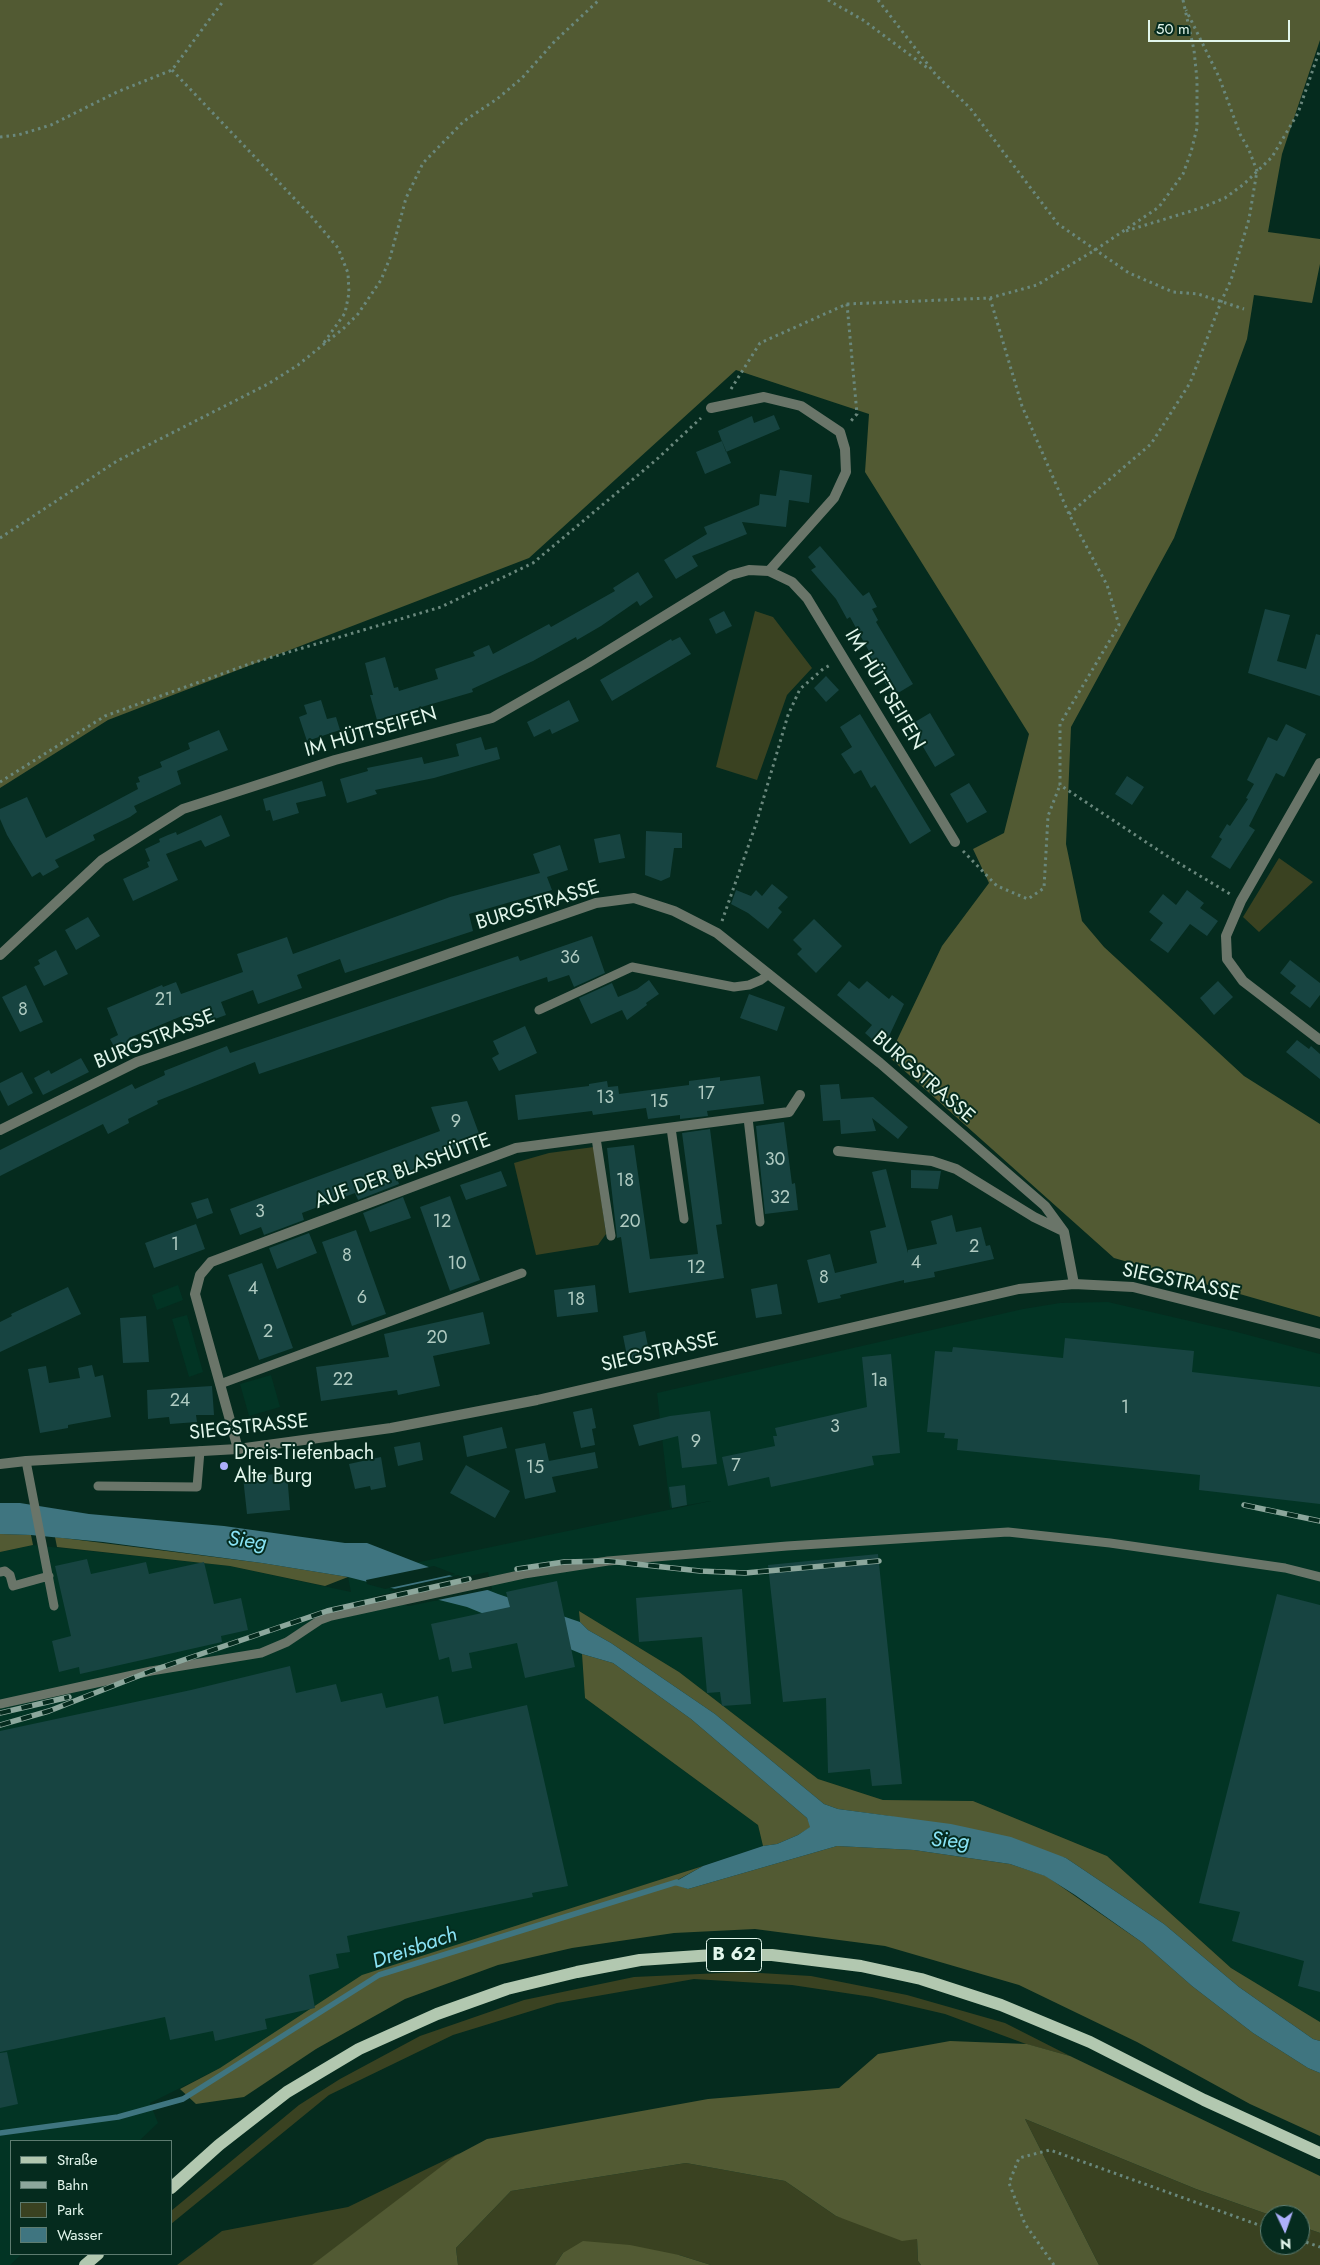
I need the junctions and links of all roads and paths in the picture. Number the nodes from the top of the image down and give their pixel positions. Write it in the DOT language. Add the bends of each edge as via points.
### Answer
graph roads {
  1 [pos="224,0"];
  2 [pos="599,0"];
  3 [pos="828,0"];
  4 [pos="878,0"];
  5 [pos="1184,0"];
  6 [pos="1186,10"];
  7 [pos="1320,49"];
  8 [pos="172,70"];
  9 [pos="936,74"];
  10 [pos="0,137"];
  11 [pos="1257,171"];
  12 [pos="1120,233"];
  13 [pos="1095,250"];
  14 [pos="990,298"];
  15 [pos="1221,302"];
  16 [pos="847,304"];
  17 [pos="1244,309"];
  18 [pos="320,348"];
  19 [pos="711,408"];
  20 [pos="840,432"];
  21 [pos="1069,514"];
  22 [pos="0,538"];
  23 [pos="769,571"];
  24 [pos="844,658"];
  25 [pos="1320,763"];
  26 [pos="0,782"];
  27 [pos="1060,785"];
  28 [pos="955,842"];
  29 [pos="1241,901"];
  30 [pos="718,933"];
  31 [pos="0,955"];
  32 [pos="769,974"];
  33 [pos="539,1010"];
  34 [pos="1320,1040"];
  35 [pos="800,1095"];
  36 [pos="748,1118"];
  37 [pos="672,1128"];
  38 [pos="0,1130"];
  39 [pos="596,1138"];
  40 [pos="838,1151"];
  41 [pos="684,1219"];
  42 [pos="760,1222"];
  43 [pos="1064,1232"];
  44 [pos="611,1236"];
  45 [pos="522,1273"];
  46 [pos="1074,1284"];
  47 [pos="1320,1334"];
  48 [pos="220,1384"];
  49 [pos="238,1449"];
  50 [pos="200,1451"];
  51 [pos="26,1461"];
  52 [pos="0,1464"];
  53 [pos="98,1486"];
  54 [pos="0,1572"];
  55 [pos="49,1576"];
  56 [pos="1320,1577"];
  57 [pos="54,1606"];
  58 [pos="0,1704"];
  59 [pos="1320,2153"];
  60 [pos="172,2187"];
  61 [pos="1260,2225"];
  62 [pos="97,2255"];
  63 [pos="85,2265"];
  64 [pos="1054,2265"];
  1 -- 8 [label="path"];
  2 -- 18 [label="path" via="555,41 522,78 464,121 424,163 406,198 381,280 358,314"];
  3 -- 9 [label="path" via="863,20"];
  4 -- 9 [label="path"];
  5 -- 6 [label="path"];
  6 -- 11 [label="path" via="1219,77"];
  6 -- 12 [label="path" via="1194,50 1198,109 1191,152 1183,174 1159,207"];
  7 -- 11 [label="path" via="1298,113 1272,157"];
  8 -- 10 [label="path" via="117,92 51,125"];
  8 -- 18 [label="path" via="338,248 348,273 350,292 344,313"];
  9 -- 13 [label="path" via="970,108 1058,224"];
  11 -- 12 [label="path" via="1225,198 1170,219"];
  11 -- 15 [label="path" via="1249,220"];
  12 -- 13 [label="path"];
  13 -- 14 [label="path" via="1037,285"];
  13 -- 15 [label="path" via="1129,273 1173,292 1198,294"];
  14 -- 16 [label="path"];
  14 -- 21 [label="path" via="1022,406"];
  15 -- 17 [label="path"];
  15 -- 21 [label="path" via="1190,383 1151,444"];
  16 -- 19 [label="path" via="760,343 729,392"];
  16 -- 20 [label="path" via="857,414"];
  18 -- 22 [label="path" via="268,384 117,461"];
  19 -- 20 [label="street" via="764,397 801,406"];
  19 -- 26 [label="path" via="656,460 533,563 441,607 252,663 105,716"];
  20 -- 23 [label="street" via="846,472 834,498"];
  21 -- 27 [label="path" via="1107,585 1119,625 1060,724"];
  23 -- 24 [label="street, IM HÜTTSEIFEN" via="792,582 807,598"];
  23 -- 31 [label="street, IM HÜTTSEIFEN" via="749,570 730,575 492,718 335,760 183,809 102,860"];
  24 -- 28 [label="street, IM HÜTTSEIFEN"];
  24 -- 30 [label="path" via="823,668 800,689 788,715 756,824"];
  25 -- 29 [label="street"];
  27 -- 28 [label="path" via="1048,816 1044,888 1028,899 997,886"];
  27 -- 29 [label="path"];
  29 -- 34 [label="street" via="1226,936 1227,959 1243,981"];
  30 -- 32 [label="street, BURGSTRASSE"];
  30 -- 38 [label="street, BURGSTRASSE" via="674,911 634,898 596,903 137,1062"];
  32 -- 33 [label="lane" via="749,985 734,987 632,967"];
  32 -- 43 [label="street, BURGSTRASSE" via="880,1063 1045,1206"];
  35 -- 36 [label="street, AUF DER BLASHÜTTE" via="789,1112"];
  36 -- 37 [label="street, AUF DER BLASHÜTTE"];
  36 -- 42 [label="lane"];
  37 -- 39 [label="street, AUF DER BLASHÜTTE"];
  37 -- 41 [label="lane"];
  39 -- 44 [label="lane"];
  39 -- 48 [label="street, AUF DER BLASHÜTTE" via="516,1148 212,1262 200,1275 195,1294"];
  40 -- 43 [label="street" via="932,1161 956,1169"];
  43 -- 46 [label="street, BURGSTRASSE"];
  45 -- 48 [label="lane"];
  46 -- 47 [label="street, SIEGSTRASSE" via="1133,1287"];
  46 -- 49 [label="street, SIEGSTRASSE" via="1019,1289 518,1404 391,1428"];
  48 -- 49 [label="street, AUF DER BLASHÜTTE"];
  49 -- 50 [label="street, SIEGSTRASSE"];
  50 -- 51 [label="street, SIEGSTRASSE"];
  50 -- 53 [label="lane" via="198,1487"];
  51 -- 52 [label="street, SIEGSTRASSE"];
  51 -- 55 [label="lane"];
  54 -- 55 [label="lane" via="6,1571 10,1575 13,1586"];
  55 -- 57 [label="lane"];
  56 -- 58 [label="lane" via="1285,1568 1008,1532 608,1561 524,1574 331,1616 287,1642 260,1653 151,1671"];
  59 -- 60 [label="main road, B 62" via="1204,2100 1090,2042 1001,2005 921,1978 861,1966 772,1955 713,1955 640,1960 577,1972 507,1989 428,2018 358,2049 287,2092"];
  61 -- 64 [label="path" via="1050,2150 1020,2158 1009,2183 1025,2224"];
  62 -- 63 [label="main road"];
}
